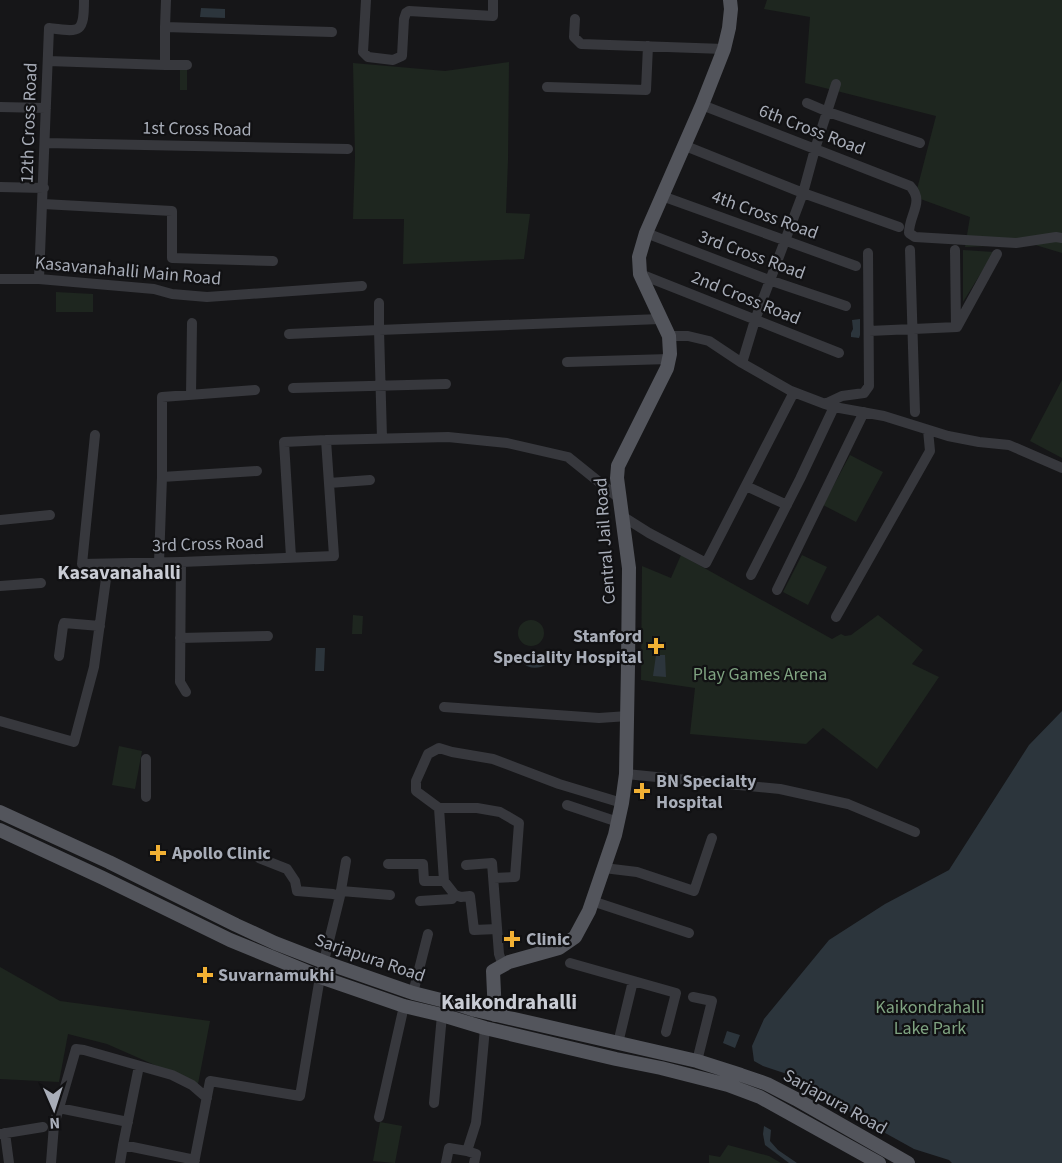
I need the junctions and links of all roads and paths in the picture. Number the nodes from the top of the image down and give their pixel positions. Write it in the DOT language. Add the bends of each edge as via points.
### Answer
graph roads {
  1 [pos="84,0"];
  2 [pos="166,0"];
  3 [pos="366,0"];
  4 [pos="493,0"];
  5 [pos="730,0"];
  6 [pos="575,19"];
  7 [pos="165,27"];
  8 [pos="332,32"];
  9 [pos="648,46"];
  10 [pos="724,49"];
  11 [pos="48,61"];
  12 [pos="165,65"];
  13 [pos="187,65"];
  14 [pos="836,84"];
  15 [pos="547,87"];
  16 [pos="807,103"];
  17 [pos="702,105"];
  18 [pos="0,107"];
  19 [pos="46,108"];
  20 [pos="828,111"];
  21 [pos="45,143"];
  22 [pos="920,143"];
  23 [pos="683,145"];
  24 [pos="348,149"];
  25 [pos="815,149"];
  26 [pos="0,187"];
  27 [pos="44,188"];
  28 [pos="803,194"];
  29 [pos="662,196"];
  30 [pos="43,204"];
  31 [pos="899,227"];
  32 [pos="646,233"];
  33 [pos="1062,238"];
  34 [pos="786,240"];
  35 [pos="955,249"];
  36 [pos="910,250"];
  37 [pos="868,253"];
  38 [pos="997,254"];
  39 [pos="273,261"];
  40 [pos="856,266"];
  41 [pos="640,274"];
  42 [pos="0,279"];
  43 [pos="39,279"];
  44 [pos="769,280"];
  45 [pos="362,286"];
  46 [pos="379,303"];
  47 [pos="846,306"];
  48 [pos="660,319"];
  49 [pos="755,320"];
  50 [pos="192,323"];
  51 [pos="957,327"];
  52 [pos="912,329"];
  53 [pos="379,330"];
  54 [pos="868,331"];
  55 [pos="289,334"];
  56 [pos="669,336"];
  57 [pos="839,353"];
  58 [pos="669,359"];
  59 [pos="567,362"];
  60 [pos="742,363"];
  61 [pos="446,384"];
  62 [pos="382,386"];
  63 [pos="292,388"];
  64 [pos="255,390"];
  65 [pos="794,392"];
  66 [pos="191,395"];
  67 [pos="829,406"];
  68 [pos="864,412"];
  69 [pos="915,412"];
  70 [pos="928,430"];
  71 [pos="95,435"];
  72 [pos="382,438"];
  73 [pos="326,440"];
  74 [pos="1062,468"];
  75 [pos="257,471"];
  76 [pos="162,477"];
  77 [pos="370,480"];
  78 [pos="329,483"];
  79 [pos="746,486"];
  80 [pos="619,498"];
  81 [pos="787,505"];
  82 [pos="50,515"];
  83 [pos="622,516"];
  84 [pos="0,520"];
  85 [pos="291,557"];
  86 [pos="159,562"];
  87 [pos="181,562"];
  88 [pos="108,564"];
  89 [pos="751,575"];
  90 [pos="41,583"];
  91 [pos="0,586"];
  92 [pos="777,590"];
  93 [pos="836,617"];
  94 [pos="100,626"];
  95 [pos="268,636"];
  96 [pos="180,638"];
  97 [pos="59,656"];
  98 [pos="186,692"];
  99 [pos="444,707"];
  100 [pos="628,716"];
  101 [pos="0,721"];
  102 [pos="146,759"];
  103 [pos="626,774"];
  104 [pos="146,797"];
  105 [pos="622,803"];
  106 [pos="567,805"];
  107 [pos="439,808"];
  108 [pos="0,812"];
  109 [pos="618,822"];
  110 [pos="0,830"];
  111 [pos="915,832"];
  112 [pos="712,838"];
  113 [pos="259,858"];
  114 [pos="346,861"];
  115 [pos="109,862"];
  116 [pos="388,864"];
  117 [pos="466,865"];
  118 [pos="604,868"];
  119 [pos="103,878"];
  120 [pos="494,878"];
  121 [pos="444,881"];
  122 [pos="341,894"];
  123 [pos="390,895"];
  124 [pos="455,895"];
  125 [pos="420,901"];
  126 [pos="592,901"];
  127 [pos="497,929"];
  128 [pos="689,933"];
  129 [pos="428,934"];
  130 [pos="324,962"];
  131 [pos="570,963"];
  132 [pos="503,966"];
  133 [pos="320,977"];
  134 [pos="633,981"];
  135 [pos="413,993"];
  136 [pos="693,997"];
  137 [pos="404,1006"];
  138 [pos="442,1015"];
  139 [pos="495,1015"];
  140 [pos="485,1028"];
  141 [pos="666,1032"];
  142 [pos="618,1043"];
  143 [pos="697,1061"];
  144 [pos="139,1066"];
  145 [pos="207,1098"];
  146 [pos="434,1103"];
  147 [pos="59,1108"];
  148 [pos="379,1117"];
  149 [pos="128,1122"];
  150 [pos="43,1127"];
  151 [pos="2,1134"];
  152 [pos="123,1145"];
  153 [pos="466,1151"];
  154 [pos="195,1161"];
  155 [pos="9,1163"];
  156 [pos="51,1163"];
  157 [pos="120,1163"];
  158 [pos="446,1163"];
  159 [pos="474,1163"];
  160 [pos="879,1163"];
  161 [pos="908,1163"];
  1 -- 11 [label="street, 12th Cross Road" via="80,28 49,28"];
  2 -- 7 [label="street"];
  3 -- 4 [label="street" via="363,52 368,57 393,60 402,57 406,13 493,16"];
  5 -- 10 [label="main road, Central Jail Road"];
  6 -- 9 [label="street" via="574,38 581,44"];
  7 -- 8 [label="street"];
  7 -- 12 [label="street"];
  9 -- 10 [label="street"];
  9 -- 15 [label="street" via="646,90"];
  10 -- 17 [label="main road, Central Jail Road"];
  11 -- 12 [label="street"];
  11 -- 19 [label="street, 12th Cross Road"];
  12 -- 13 [label="street"];
  14 -- 20 [label="street"];
  16 -- 20 [label="street"];
  17 -- 23 [label="main road, Central Jail Road"];
  17 -- 25 [label="street, 6th Cross Road"];
  18 -- 19 [label="street"];
  19 -- 21 [label="street, 12th Cross Road"];
  20 -- 22 [label="street"];
  20 -- 25 [label="street"];
  21 -- 24 [label="street, 1st Cross Road"];
  21 -- 27 [label="street, 12th Cross Road"];
  23 -- 28 [label="street"];
  23 -- 29 [label="main road, Central Jail Road"];
  25 -- 28 [label="street"];
  25 -- 33 [label="street, 6th Cross Road" via="910,186 917,196 909,226 915,237 1016,243"];
  26 -- 27 [label="street"];
  27 -- 30 [label="street, 12th Cross Road"];
  28 -- 31 [label="street"];
  28 -- 34 [label="street"];
  29 -- 32 [label="main road, Central Jail Road"];
  29 -- 34 [label="street, 4th Cross Road"];
  30 -- 39 [label="street" via="172,211 172,258"];
  30 -- 43 [label="street, 12th Cross Road"];
  32 -- 41 [label="main road, Central Jail Road" via="639,257"];
  32 -- 44 [label="street, 3rd Cross Road"];
  34 -- 40 [label="street, 4th Cross Road"];
  34 -- 44 [label="street"];
  35 -- 51 [label="street"];
  36 -- 52 [label="street"];
  37 -- 54 [label="street"];
  38 -- 51 [label="street"];
  41 -- 48 [label="main road, Central Jail Road"];
  41 -- 49 [label="street, 2nd Cross Road"];
  42 -- 43 [label="street, Kasavanahalli Main Road"];
  43 -- 45 [label="street, Kasavanahalli Main Road" via="207,297"];
  44 -- 47 [label="street, 3rd Cross Road"];
  44 -- 49 [label="street"];
  46 -- 53 [label="street"];
  48 -- 53 [label="street"];
  48 -- 56 [label="main road, Central Jail Road"];
  49 -- 57 [label="street, 2nd Cross Road"];
  49 -- 60 [label="street"];
  50 -- 66 [label="street"];
  51 -- 52 [label="street"];
  52 -- 54 [label="street"];
  52 -- 69 [label="street"];
  53 -- 55 [label="street"];
  53 -- 62 [label="street"];
  54 -- 67 [label="street" via="869,386 864,393 842,396"];
  56 -- 58 [label="main road, Central Jail Road"];
  56 -- 60 [label="street" via="709,341"];
  58 -- 59 [label="street"];
  58 -- 80 [label="main road, Central Jail Road" via="618,466"];
  60 -- 65 [label="street"];
  61 -- 62 [label="street"];
  62 -- 63 [label="street"];
  62 -- 72 [label="street"];
  64 -- 66 [label="street"];
  65 -- 67 [label="street"];
  65 -- 79 [label="street"];
  66 -- 76 [label="street" via="162,397"];
  67 -- 68 [label="street"];
  67 -- 81 [label="street"];
  68 -- 70 [label="street"];
  68 -- 92 [label="street"];
  70 -- 74 [label="street" via="1009,445"];
  70 -- 93 [label="street" via="930,451"];
  71 -- 88 [label="street, 3rd Cross Road" via="82,564"];
  72 -- 73 [label="street"];
  72 -- 80 [label="street" via="448,437 497,442 568,457"];
  73 -- 78 [label="street"];
  73 -- 85 [label="street" via="284,442"];
  75 -- 76 [label="street"];
  76 -- 86 [label="street"];
  77 -- 78 [label="street"];
  78 -- 85 [label="street, 3rd Cross Road" via="334,556"];
  79 -- 81 [label="street"];
  79 -- 83 [label="street" via="706,563"];
  80 -- 83 [label="main road, Central Jail Road"];
  81 -- 89 [label="street"];
  82 -- 84 [label="street"];
  83 -- 100 [label="main road, Central Jail Road" via="629,568"];
  85 -- 87 [label="street, 3rd Cross Road"];
  86 -- 87 [label="street, 3rd Cross Road"];
  86 -- 88 [label="street, 3rd Cross Road"];
  87 -- 96 [label="street"];
  88 -- 94 [label="street"];
  90 -- 91 [label="street"];
  94 -- 97 [label="street" via="64,623"];
  94 -- 101 [label="street" via="94,667 74,742"];
  95 -- 96 [label="street"];
  96 -- 98 [label="street" via="180,682"];
  99 -- 100 [label="street" via="599,718"];
  100 -- 103 [label="main road, Central Jail Road"];
  102 -- 104 [label="street"];
  103 -- 105 [label="main road, Central Jail Road"];
  103 -- 111 [label="street" via="780,789 848,804"];
  105 -- 107 [label="street" via="493,759 439,748 428,754 416,781 416,791"];
  105 -- 109 [label="main road, Central Jail Road"];
  106 -- 109 [label="street"];
  107 -- 120 [label="street" via="500,812 519,823 515,877"];
  107 -- 121 [label="street"];
  108 -- 115 [label="main road, Sarjapura Road"];
  109 -- 118 [label="main road, Central Jail Road"];
  110 -- 119 [label="main road, Sarjapura Road"];
  112 -- 118 [label="street" via="694,891 637,872"];
  113 -- 122 [label="street" via="287,868 297,891"];
  114 -- 122 [label="street"];
  115 -- 119 [label="main road"];
  115 -- 130 [label="main road, Sarjapura Road" via="236,925"];
  116 -- 121 [label="street" via="423,864 424,881"];
  117 -- 120 [label="street" via="492,862"];
  118 -- 126 [label="main road, Central Jail Road"];
  119 -- 133 [label="main road, Sarjapura Road" via="230,940"];
  120 -- 127 [label="street"];
  121 -- 124 [label="street"];
  122 -- 123 [label="street"];
  122 -- 130 [label="street"];
  124 -- 125 [label="street"];
  124 -- 127 [label="street" via="470,896 474,930"];
  126 -- 128 [label="street"];
  126 -- 132 [label="main road, Central Jail Road" via="575,937 559,948"];
  127 -- 132 [label="street"];
  129 -- 135 [label="street"];
  130 -- 133 [label="street"];
  130 -- 135 [label="main road, Sarjapura Road"];
  131 -- 134 [label="street"];
  132 -- 139 [label="main road" via="493,971"];
  133 -- 137 [label="main road, Sarjapura Road"];
  133 -- 145 [label="street" via="300,1096 210,1081"];
  134 -- 141 [label="street" via="676,993"];
  134 -- 142 [label="street"];
  135 -- 139 [label="main road, Sarjapura Road"];
  136 -- 143 [label="street" via="712,1001"];
  137 -- 138 [label="main road, Sarjapura Road"];
  137 -- 148 [label="street"];
  138 -- 140 [label="main road, Sarjapura Road"];
  138 -- 146 [label="street"];
  139 -- 142 [label="main road, Sarjapura Road"];
  140 -- 153 [label="street" via="476,1123"];
  140 -- 160 [label="main road, Sarjapura Road" via="734,1087 760,1097"];
  142 -- 143 [label="main road, Sarjapura Road"];
  143 -- 161 [label="main road, Sarjapura Road" via="766,1084"];
  144 -- 145 [label="street" via="172,1075"];
  144 -- 147 [label="street" via="76,1049"];
  144 -- 149 [label="street"];
  145 -- 154 [label="street"];
  147 -- 149 [label="street"];
  147 -- 156 [label="street"];
  149 -- 152 [label="street"];
  150 -- 151 [label="street"];
  151 -- 155 [label="street"];
  152 -- 154 [label="street"];
  152 -- 157 [label="street"];
  153 -- 158 [label="street" via="449,1148"];
  153 -- 159 [label="street" via="476,1154"];
}
